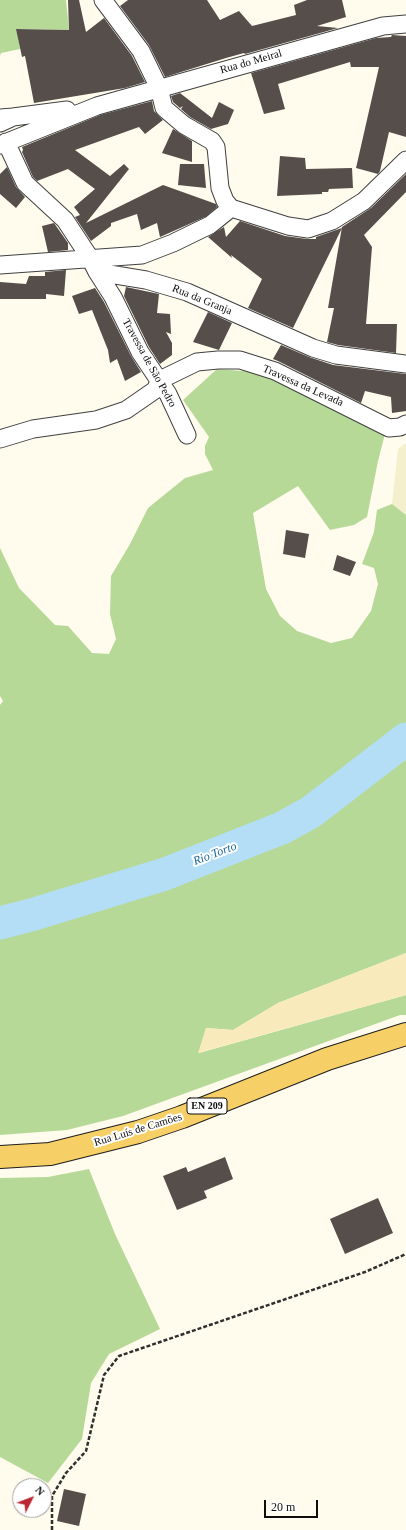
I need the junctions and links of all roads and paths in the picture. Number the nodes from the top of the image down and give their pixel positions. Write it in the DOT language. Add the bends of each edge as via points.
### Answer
graph roads {
  1 [pos="103,0"];
  2 [pos="406,24"];
  3 [pos="159,88"];
  4 [pos="97,106"];
  5 [pos="4,119"];
  6 [pos="3,143"];
  7 [pos="406,160"];
  8 [pos="231,208"];
  9 [pos="0,265"];
  10 [pos="94,265"];
  11 [pos="406,364"];
  12 [pos="160,380"];
  13 [pos="406,424"];
  14 [pos="187,435"];
  15 [pos="0,438"];
  16 [pos="406,1034"];
  17 [pos="0,1157"];
  18 [pos="406,1254"];
  19 [pos="52,1530"];
  1 -- 3 [label="street" via="141,51"];
  2 -- 3 [label="street, Rua do Meiral" via="383,26"];
  3 -- 4 [label="street, Rua do Meiral"];
  3 -- 8 [label="street" via="164,108 184,125 212,141 216,147 220,188 225,202"];
  4 -- 5 [label="street, Rua do Meiral"];
  4 -- 6 [label="street, Rua do Meiral"];
  6 -- 10 [label="street, Travessa de São Pedro" via="25,183 65,220"];
  7 -- 8 [label="street" via="364,200 332,220 308,229 288,226"];
  8 -- 10 [label="street" via="210,225 173,243 148,252 106,259"];
  9 -- 10 [label="street, Rua da Granja"];
  10 -- 11 [label="street, Rua da Granja" via="187,292 313,348 330,353"];
  10 -- 12 [label="street, Travessa de São Pedro" via="140,352"];
  12 -- 13 [label="street, Travessa da Levada" via="197,362 240,360 275,371 389,428"];
  12 -- 14 [label="street, Travessa de São Pedro"];
  12 -- 15 [label="street, Travessa da Levada" via="155,390 126,410 96,420 33,429"];
  16 -- 17 [label="main road, Rua Luís de Camões / EN 209" via="327,1059 138,1132 50,1154"];
  18 -- 19 [label="path" via="365,1272 120,1356 104,1375 86,1451 66,1473 52,1496"];
}
